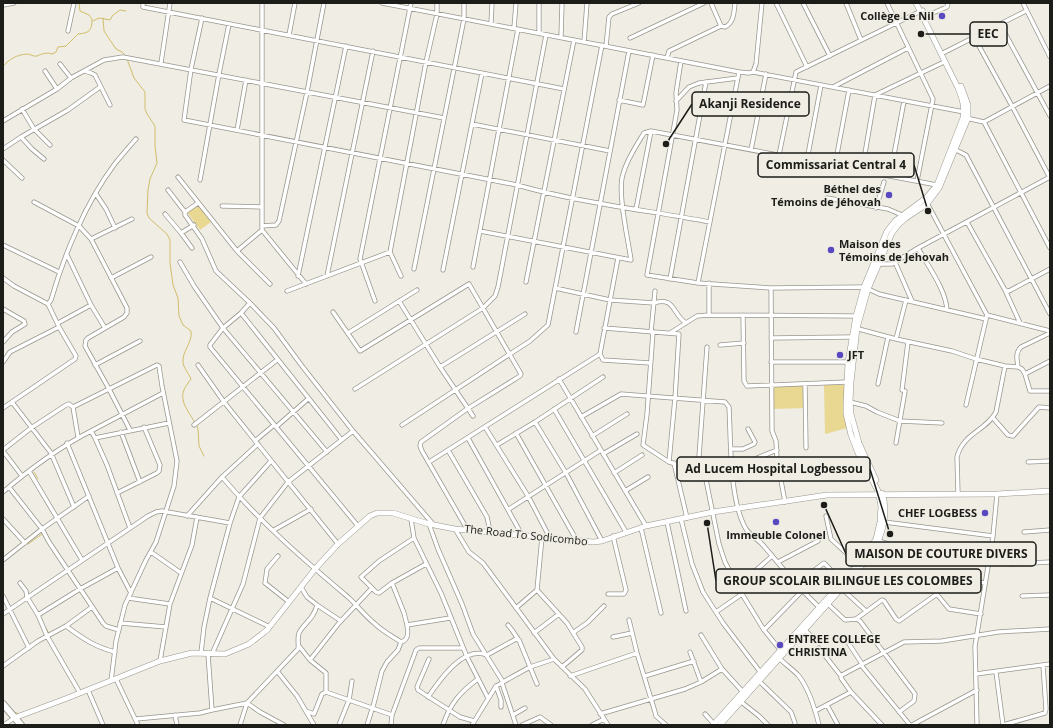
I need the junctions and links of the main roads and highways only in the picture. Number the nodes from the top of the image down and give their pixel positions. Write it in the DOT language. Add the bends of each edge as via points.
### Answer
graph roads {
  1 [pos="916,3"];
  2 [pos="919,3"];
  3 [pos="921,11"];
  4 [pos="965,118"];
  5 [pos="953,148"];
  6 [pos="926,202"];
  7 [pos="866,288"];
  8 [pos="855,328"];
  9 [pos="1050,491"];
  10 [pos="881,495"];
  11 [pos="882,503"];
  12 [pos="782,651"];
  13 [pos="738,700"];
  14 [pos="3,704"];
  15 [pos="14,718"];
  16 [pos="714,724"];
  17 [pos="21,725"];
  18 [pos="720,725"];
  1 -- 3 [label="main road"];
  2 -- 3 [label="main road"];
  3 -- 4 [label="main road" via="963,99"];
  3 -- 4 [label="main road" via="926,16 965,94 968,105"];
  4 -- 5 [label="main road"];
  5 -- 6 [label="main road"];
  5 -- 6 [label="main road" via="939,188"];
  6 -- 7 [label="main road" via="896,227"];
  6 -- 7 [label="main road" via="902,215 888,231"];
  7 -- 8 [label="main road"];
  7 -- 8 [label="main road" via="856,316"];
  8 -- 10 [label="main road" via="850,402 859,443"];
  8 -- 10 [label="main road" via="848,362 846,409 851,436"];
  9 -- 10 [label="main road, The Road To Sodicombo"];
  10 -- 11 [label="main road"];
  10 -- 15 [label="main road, The Road To Sodicombo" via="827,495 713,512 643,527 602,541 577,541 455,529 393,513 378,513 370,516 338,544 270,627 249,644 225,654 181,655 160,661"];
  11 -- 12 [label="main road" via="876,539 869,551"];
  11 -- 12 [label="main road" via="884,522 879,540 867,561"];
  12 -- 13 [label="main road"];
  12 -- 13 [label="main road" via="759,681"];
  13 -- 16 [label="main road"];
  13 -- 18 [label="main road"];
  14 -- 15 [label="main road"];
  15 -- 17 [label="main road"];
}
